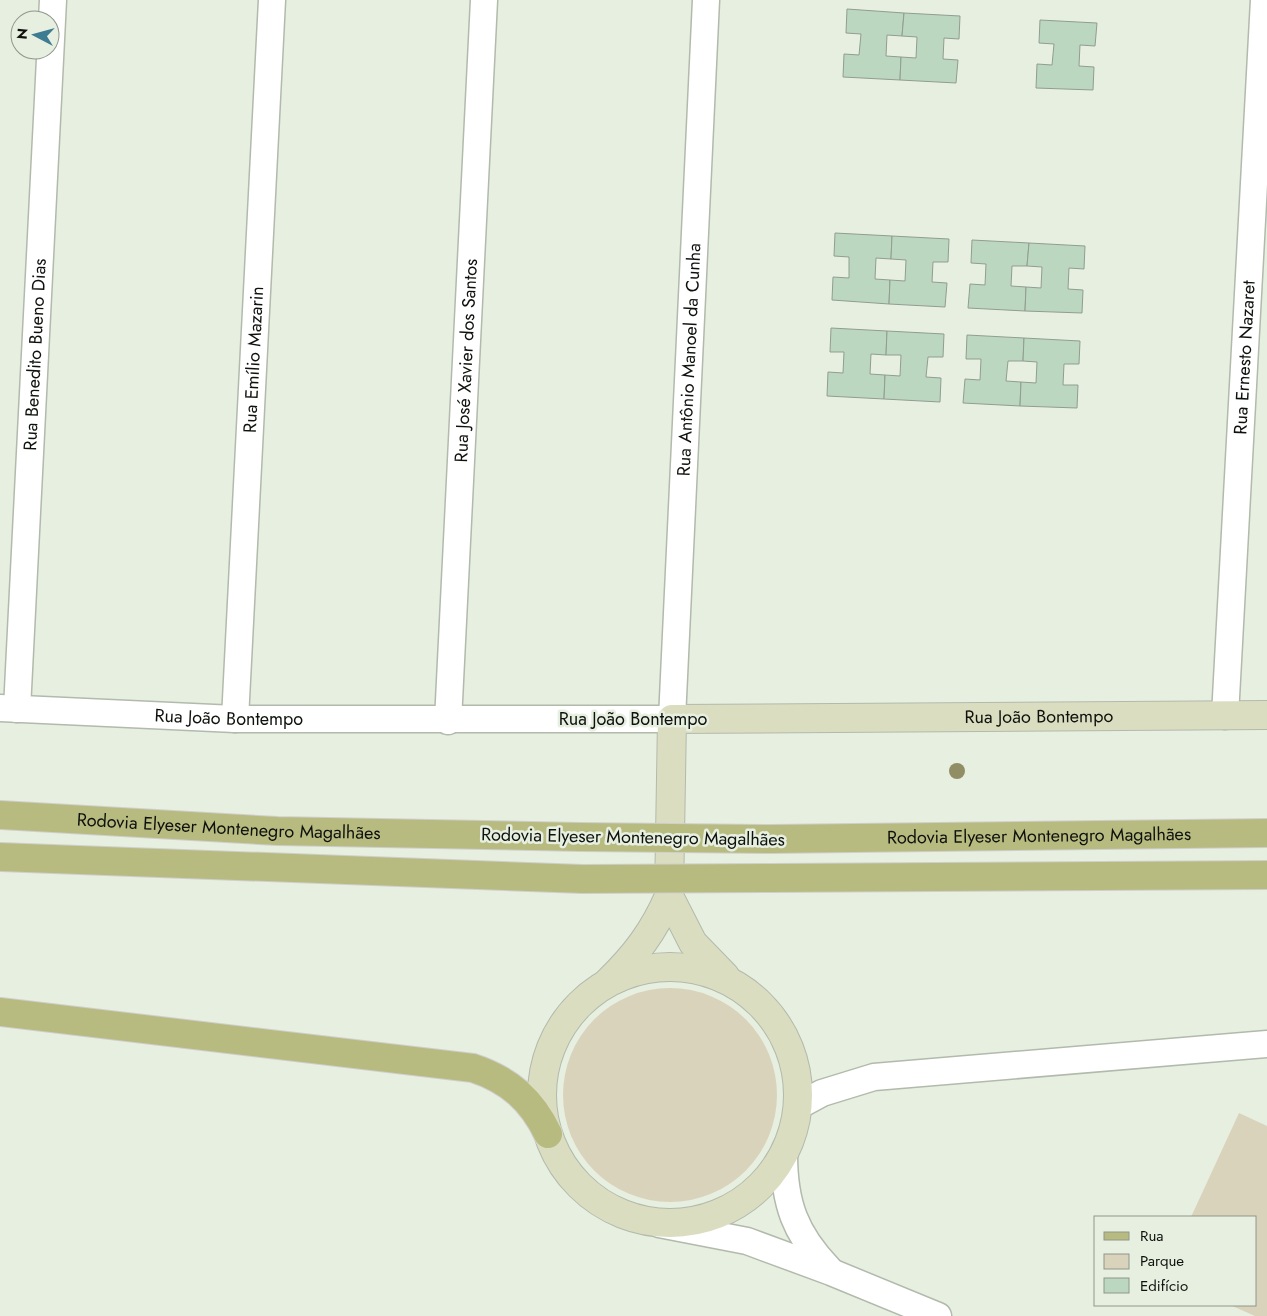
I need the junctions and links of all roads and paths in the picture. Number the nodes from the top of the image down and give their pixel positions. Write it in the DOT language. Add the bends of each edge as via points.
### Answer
graph roads {
  1 [pos="53,0"];
  2 [pos="272,0"];
  3 [pos="484,0"];
  4 [pos="706,0"];
  5 [pos="1264,0"];
  6 [pos="8,708"];
  7 [pos="1267,715"];
  8 [pos="1225,716"];
  9 [pos="672,719"];
  10 [pos="235,720"];
  11 [pos="448,721"];
  12 [pos="0,815"];
  13 [pos="1267,833"];
  14 [pos="0,857"];
  15 [pos="1267,875"];
  16 [pos="669,896"];
  17 [pos="729,980"];
  18 [pos="608,982"];
  19 [pos="0,1012"];
  20 [pos="1267,1044"];
  21 [pos="798,1106"];
  22 [pos="548,1134"];
  23 [pos="784,1154"];
  24 [pos="659,1224"];
  25 [pos="832,1272"];
  26 [pos="938,1316"];
  1 -- 6 [label="street, Rua Benedito Bueno Dias"];
  2 -- 10 [label="street, Rua Emílio Mazarin"];
  3 -- 11 [label="street, Rua José Xavier dos Santos"];
  4 -- 9 [label="street, Rua Antônio Manoel da Cunha"];
  5 -- 8 [label="street, Rua Ernesto Nazaret"];
  6 -- 10 [label="street, Rua João Bontempo"];
  7 -- 8 [label="street, Rua João Bontempo"];
  8 -- 9 [label="street, Rua João Bontempo"];
  9 -- 11 [label="street, Rua João Bontempo"];
  9 -- 16 [label="street"];
  10 -- 11 [label="street, Rua João Bontempo"];
  12 -- 13 [label="main road, Rodovia Elyeser Montenegro Magalhães, bridge" via="278,831 771,839"];
  14 -- 15 [label="main road, bridge" via="583,879"];
  16 -- 17 [label="street" via="693,943"];
  16 -- 18 [label="street" via="644,944"];
  17 -- 18 [label="street" via="680,966 631,972"];
  17 -- 21 [label="street" via="750,994 782,1032 798,1080"];
  18 -- 22 [label="street" via="587,996 570,1015 546,1059 542,1110"];
  19 -- 22 [label="main road" via="473,1068 490,1074 519,1092 536,1111"];
  20 -- 21 [label="street" via="874,1076 822,1093"];
  21 -- 23 [label="street"];
  22 -- 24 [label="street" via="567,1171 590,1196 619,1213"];
  23 -- 24 [label="street" via="759,1187 732,1208 709,1218"];
  23 -- 25 [label="street" via="787,1198 793,1218 803,1238"];
  24 -- 25 [label="street" via="747,1241"];
  25 -- 26 [label="street"];
}
